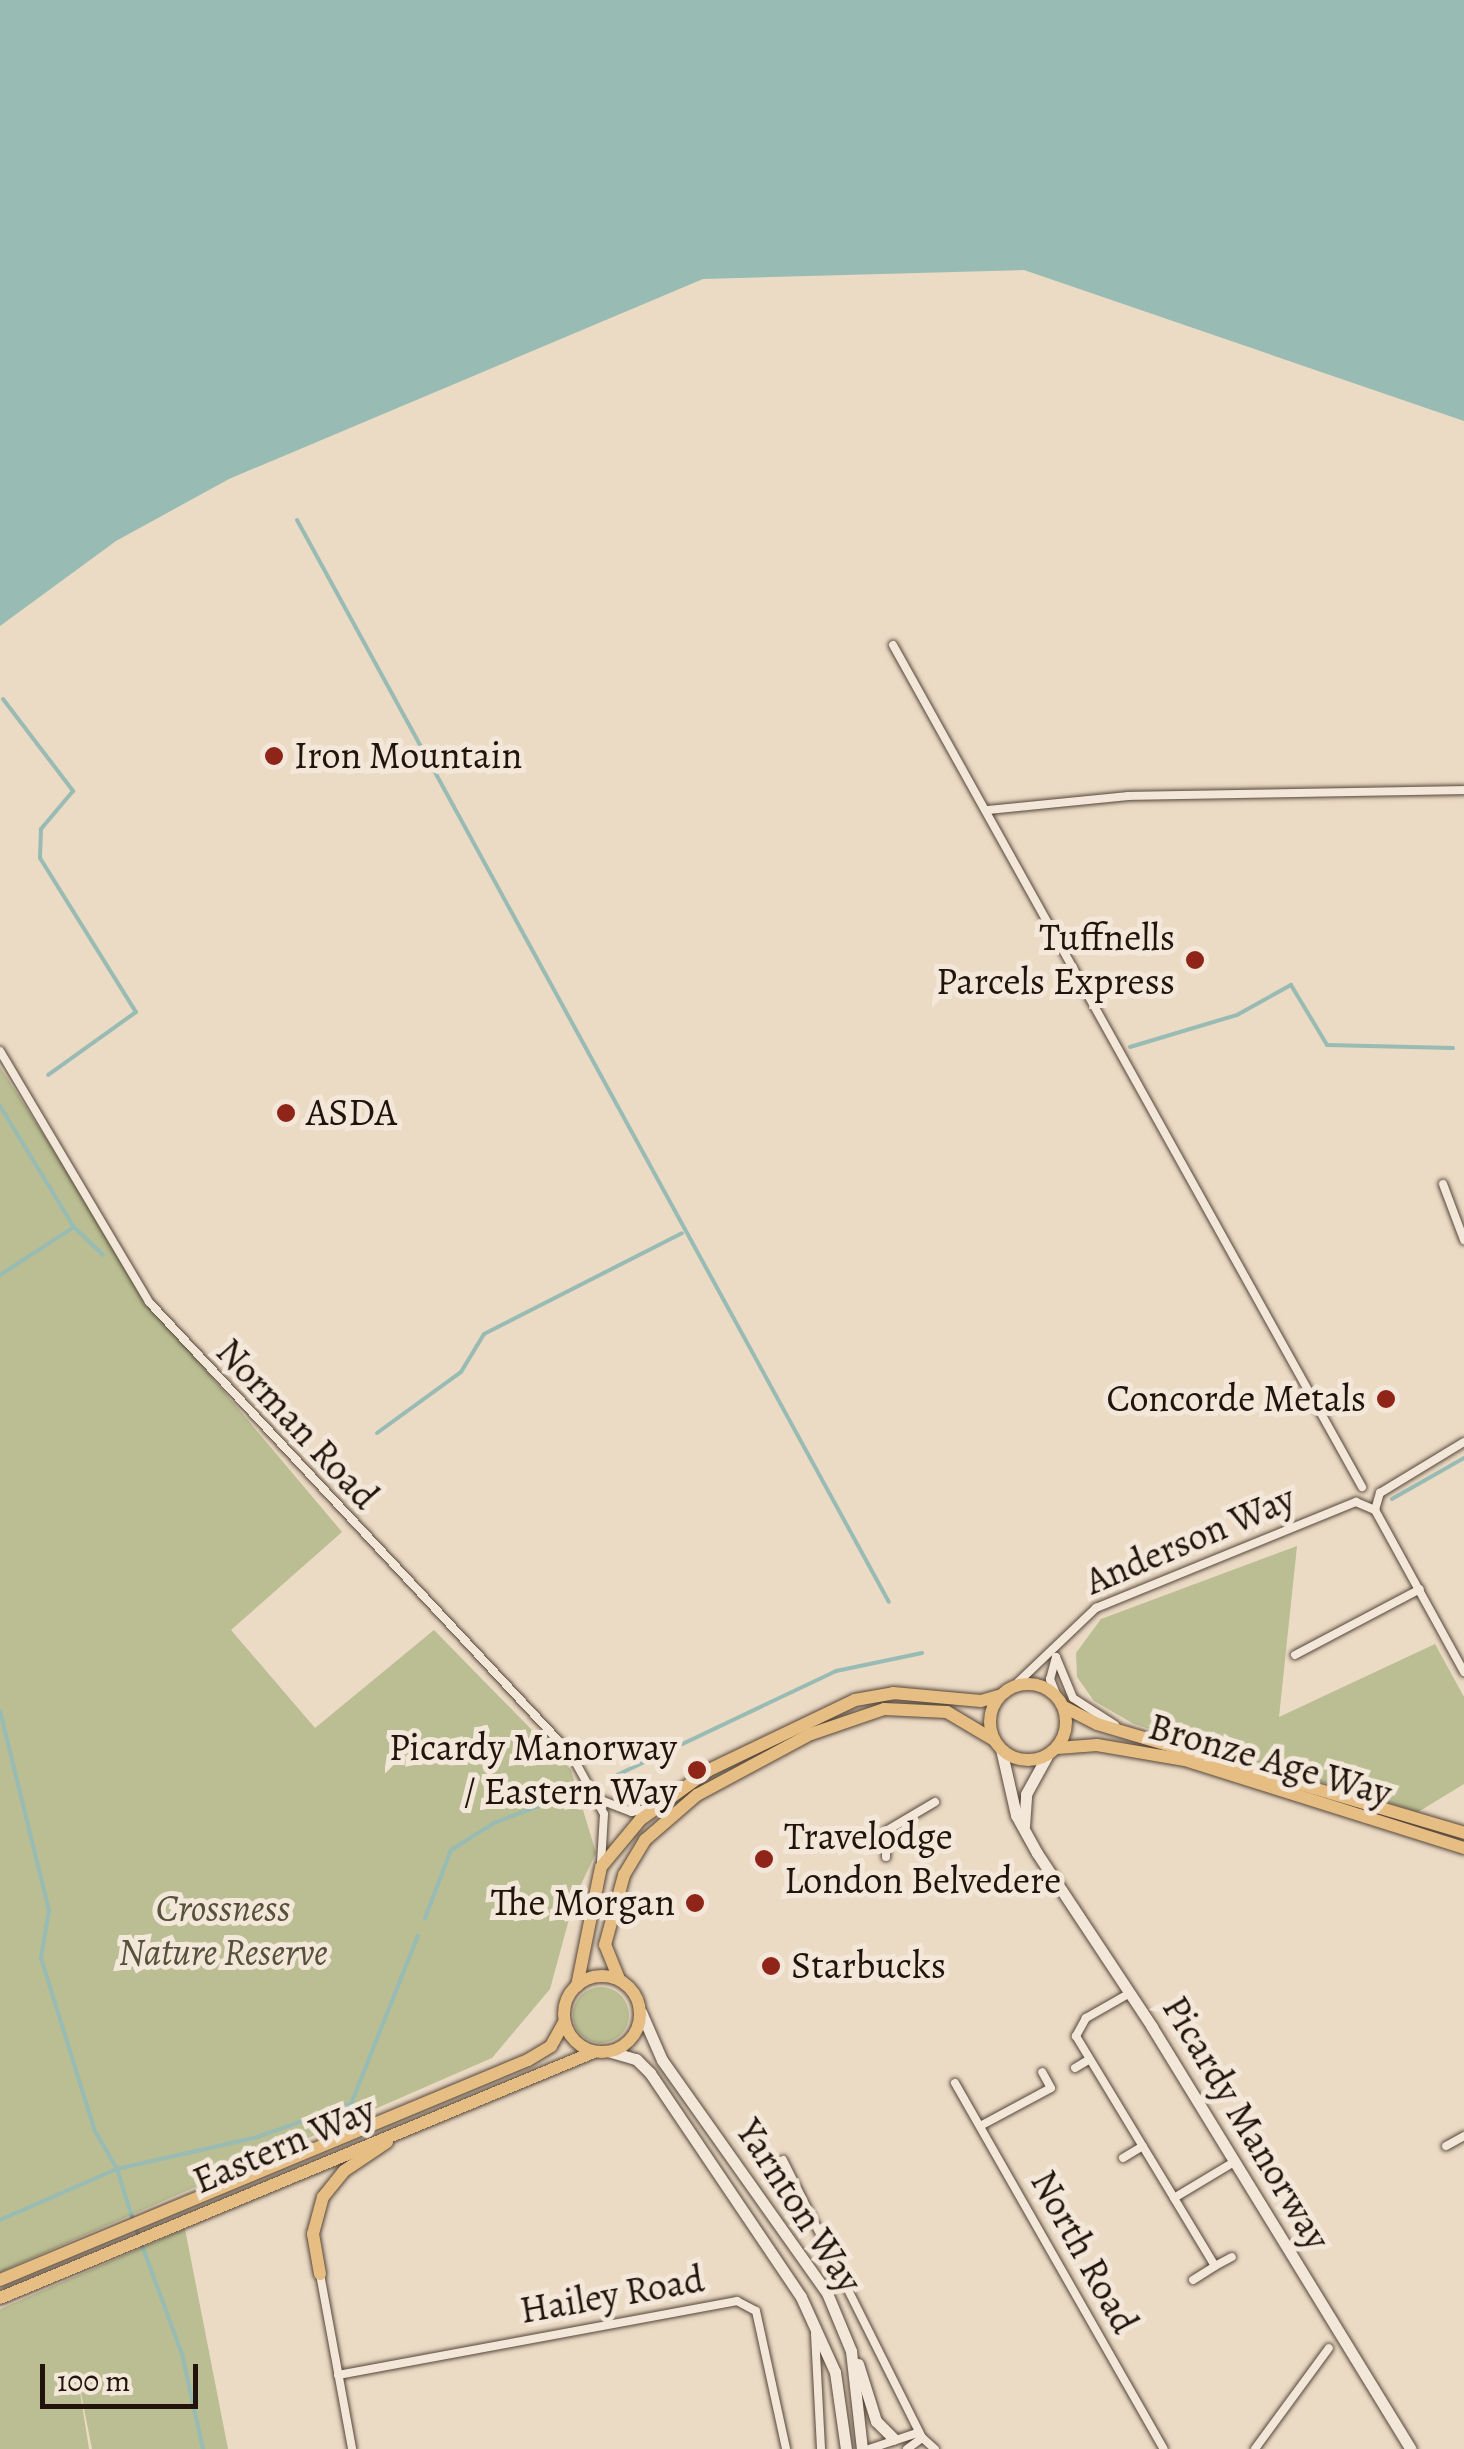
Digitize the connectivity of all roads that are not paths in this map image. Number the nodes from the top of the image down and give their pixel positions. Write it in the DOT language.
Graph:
graph roads {
  1 [pos="893,645"];
  2 [pos="1464,790"];
  3 [pos="988,810"];
  4 [pos="0,1052"];
  5 [pos="1444,1184"];
  6 [pos="1464,1240"];
  7 [pos="1464,1442"];
  8 [pos="1362,1488"];
  9 [pos="1380,1493"];
  10 [pos="1356,1502"];
  11 [pos="1375,1510"];
  12 [pos="1420,1589"];
  13 [pos="1059,1643"];
  14 [pos="1295,1654"];
  15 [pos="1056,1657"];
  16 [pos="1464,1672"];
  17 [pos="1013,1687"];
  18 [pos="999,1696"];
  19 [pos="1060,1701"];
  20 [pos="1126,1730"];
  21 [pos="998,1745"];
  22 [pos="1052,1752"];
  23 [pos="594,1792"];
  24 [pos="935,1802"];
  25 [pos="657,1806"];
  26 [pos="1024,1832"];
  27 [pos="1464,1833"];
  28 [pos="1464,1848"];
  29 [pos="886,1857"];
  30 [pos="601,1867"];
  31 [pos="619,1979"];
  32 [pos="577,1986"];
  33 [pos="1131,1992"];
  34 [pos="641,2012"];
  35 [pos="564,2022"];
  36 [pos="594,2052"];
  37 [pos="611,2052"];
  38 [pos="1090,2058"];
  39 [pos="1075,2068"];
  40 [pos="1042,2072"];
  41 [pos="955,2083"];
  42 [pos="474,2097"];
  43 [pos="982,2125"];
  44 [pos="1464,2136"];
  45 [pos="1143,2146"];
  46 [pos="1446,2146"];
  47 [pos="1123,2158"];
  48 [pos="1234,2162"];
  49 [pos="784,2163"];
  50 [pos="1174,2198"];
  51 [pos="1232,2256"];
  52 [pos="1216,2266"];
  53 [pos="320,2274"];
  54 [pos="0,2280"];
  55 [pos="1193,2280"];
  56 [pos="0,2298"];
  57 [pos="815,2334"];
  58 [pos="851,2352"];
  59 [pos="1323,2352"];
  60 [pos="338,2375"];
  61 [pos="922,2438"];
  62 [pos="894,2439"];
  63 [pos="352,2449"];
  64 [pos="786,2449"];
  65 [pos="821,2449"];
  66 [pos="846,2449"];
  67 [pos="865,2449"];
  68 [pos="907,2449"];
  69 [pos="935,2449"];
  70 [pos="1164,2449"];
  71 [pos="1255,2449"];
  72 [pos="1411,2449"];
  1 -- 3 [label="street"];
  2 -- 3 [label="street"];
  3 -- 8 [label="street"];
  4 -- 23 [label="street, Norman Road"];
  5 -- 6 [label="street"];
  7 -- 9 [label="street"];
  8 -- 9 [label="street"];
  8 -- 10 [label="street"];
  9 -- 11 [label="street"];
  10 -- 11 [label="street"];
  10 -- 13 [label="street, Anderson Way"];
  11 -- 12 [label="street"];
  12 -- 14 [label="street"];
  12 -- 16 [label="street"];
  13 -- 15 [label="street"];
  13 -- 17 [label="street, Anderson Way"];
  15 -- 19 [label="street"];
  15 -- 20 [label="street"];
  17 -- 18 [label="main road"];
  17 -- 19 [label="main road"];
  18 -- 21 [label="main road"];
  18 -- 25 [label="main road"];
  19 -- 20 [label="main road, Bronze Age Way"];
  19 -- 22 [label="main road"];
  20 -- 27 [label="main road, Bronze Age Way"];
  21 -- 22 [label="main road"];
  21 -- 26 [label="street, Picardy Manorway"];
  21 -- 31 [label="main road"];
  22 -- 26 [label="street"];
  22 -- 28 [label="main road, Bronze Age Way"];
  23 -- 25 [label="street"];
  23 -- 30 [label="street, Norman Road"];
  24 -- 29 [label="street"];
  25 -- 30 [label="main road"];
  26 -- 33 [label="street, Picardy Manorway"];
  30 -- 32 [label="main road"];
  31 -- 32 [label="main road"];
  31 -- 34 [label="main road"];
  32 -- 35 [label="main road"];
  33 -- 38 [label="street"];
  33 -- 48 [label="street, Picardy Manorway"];
  34 -- 37 [label="main road"];
  34 -- 58 [label="street, Yarnton Way"];
  35 -- 36 [label="main road"];
  35 -- 54 [label="main road, Eastern Way"];
  36 -- 37 [label="main road"];
  36 -- 42 [label="main road, Eastern Way"];
  37 -- 57 [label="street, Yarnton Way"];
  38 -- 39 [label="street"];
  38 -- 45 [label="street"];
  40 -- 43 [label="street"];
  41 -- 43 [label="street, North Road"];
  42 -- 53 [label="main road"];
  42 -- 56 [label="main road, Eastern Way"];
  43 -- 70 [label="street, North Road"];
  44 -- 46 [label="street"];
  45 -- 47 [label="street"];
  45 -- 50 [label="street"];
  48 -- 50 [label="street"];
  48 -- 72 [label="street, Picardy Manorway"];
  49 -- 61 [label="street"];
  50 -- 52 [label="street"];
  51 -- 52 [label="street"];
  52 -- 55 [label="street"];
  53 -- 60 [label="street"];
  57 -- 65 [label="street"];
  57 -- 66 [label="street, Yarnton Way"];
  58 -- 62 [label="street"];
  58 -- 67 [label="street, Yarnton Way"];
  59 -- 71 [label="street"];
  60 -- 63 [label="street"];
  60 -- 64 [label="street, Hailey Road"];
  61 -- 62 [label="street"];
  61 -- 68 [label="street"];
  61 -- 69 [label="street"];
  62 -- 67 [label="street"];
}
